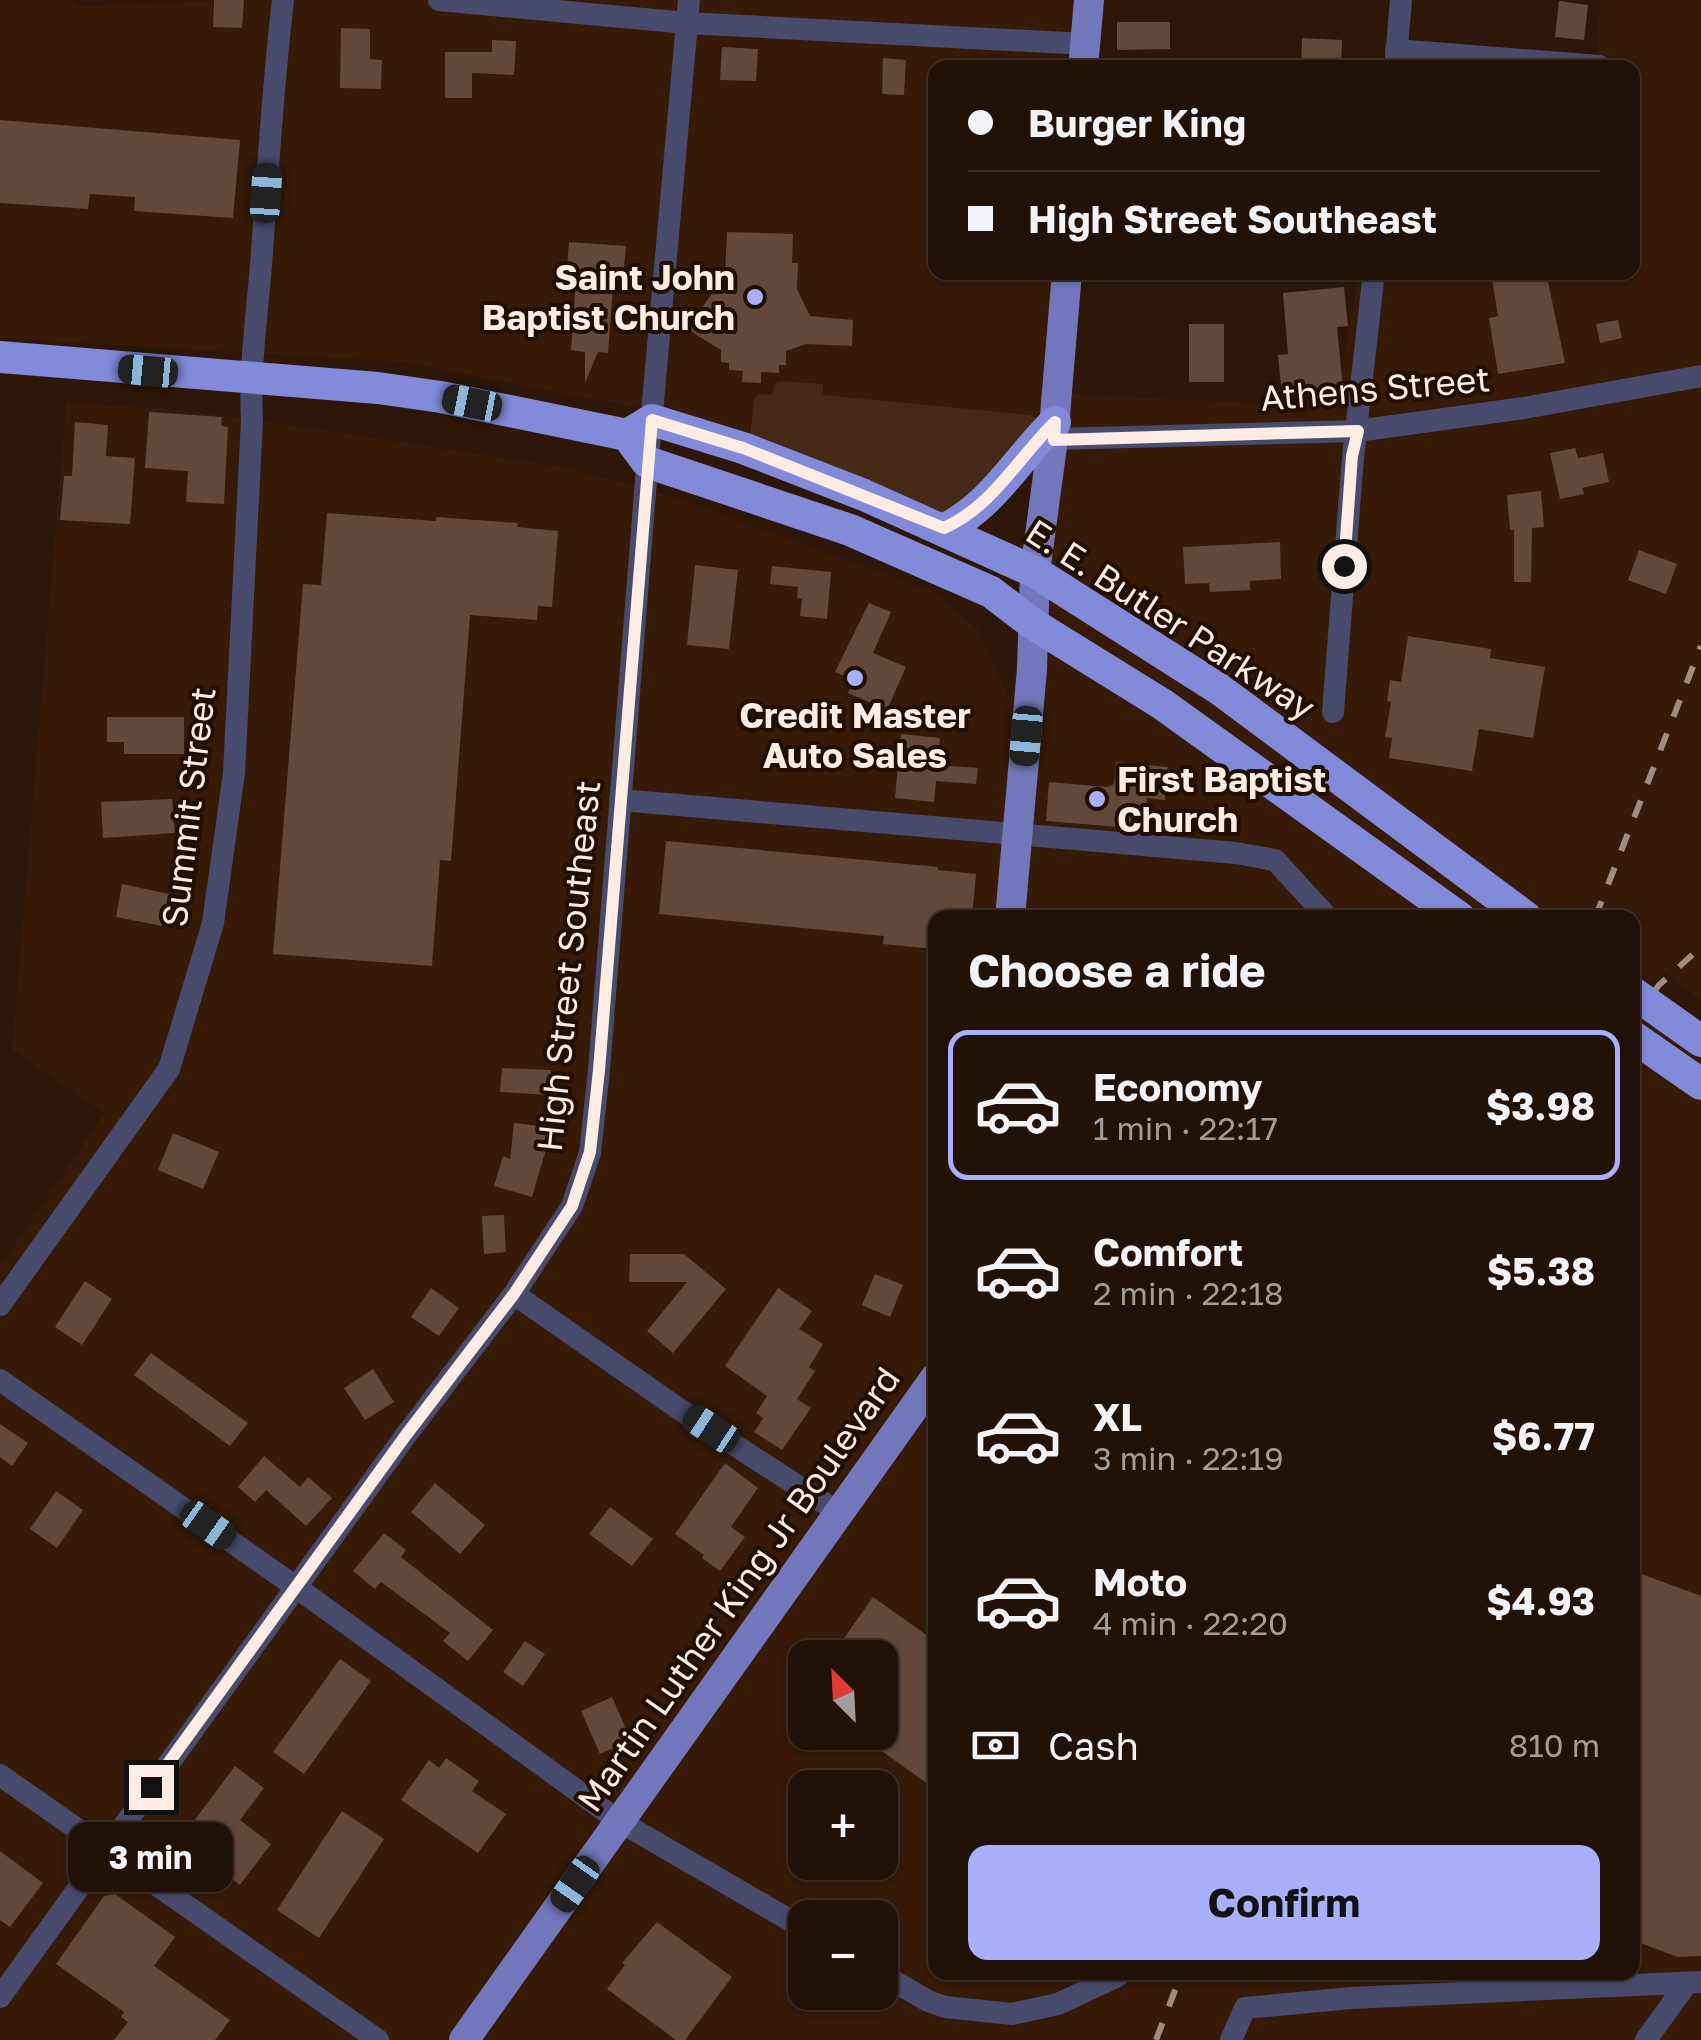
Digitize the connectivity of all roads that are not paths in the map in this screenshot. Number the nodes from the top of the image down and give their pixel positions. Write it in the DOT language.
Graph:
graph roads {
  1 [pos="283,0"];
  2 [pos="439,0"];
  3 [pos="1089,0"];
  4 [pos="1401,0"];
  5 [pos="688,12"];
  6 [pos="1084,56"];
  7 [pos="1396,59"];
  8 [pos="1425,60"];
  9 [pos="1066,280"];
  10 [pos="1373,280"];
  11 [pos="0,357"];
  12 [pos="1701,376"];
  13 [pos="250,379"];
  14 [pos="639,428"];
  15 [pos="1054,431"];
  16 [pos="1358,431"];
  17 [pos="647,462"];
  18 [pos="944,528"];
  19 [pos="1035,572"];
  20 [pos="1033,624"];
  21 [pos="1333,712"];
  22 [pos="620,800"];
  23 [pos="1017,835"];
  24 [pos="1011,910"];
  25 [pos="1321,910"];
  26 [pos="1449,910"];
  27 [pos="1516,910"];
  28 [pos="1640,998"];
  29 [pos="1701,1041"];
  30 [pos="1640,1042"];
  31 [pos="1698,1082"];
  32 [pos="514,1294"];
  33 [pos="0,1306"];
  34 [pos="0,1380"];
  35 [pos="928,1388"];
  36 [pos="838,1512"];
  37 [pos="296,1587"];
  38 [pos="0,1775"];
  39 [pos="619,1821"];
  40 [pos="107,1848"];
  41 [pos="788,1920"];
  42 [pos="1109,1980"];
  43 [pos="1694,1982"];
  44 [pos="898,1984"];
  45 [pos="0,1997"];
  46 [pos="378,2040"];
  47 [pos="464,2040"];
  48 [pos="1230,2040"];
  49 [pos="1646,2040"];
  1 -- 13 [label="street, Summit Street"];
  2 -- 5 [label="street"];
  3 -- 6 [label="main road"];
  4 -- 7 [label="street"];
  5 -- 6 [label="street"];
  5 -- 14 [label="street"];
  7 -- 8 [label="street"];
  9 -- 15 [label="main road"];
  10 -- 16 [label="street"];
  11 -- 13 [label="highway, E. E. Butler Parkway"];
  12 -- 16 [label="street, Athens Street"];
  13 -- 14 [label="highway, E. E. Butler Parkway"];
  13 -- 33 [label="street, Summit Street"];
  14 -- 17 [label="highway"];
  14 -- 18 [label="highway, E. E. Butler Parkway"];
  15 -- 16 [label="street, Athens Street"];
  15 -- 18 [label="highway"];
  15 -- 19 [label="main road"];
  16 -- 21 [label="street"];
  17 -- 20 [label="highway"];
  17 -- 22 [label="street, High Street Southeast"];
  18 -- 19 [label="highway, E. E. Butler Parkway"];
  19 -- 20 [label="main road"];
  19 -- 27 [label="highway, E. E. Butler Parkway"];
  20 -- 23 [label="main road"];
  20 -- 26 [label="highway"];
  22 -- 23 [label="street"];
  22 -- 32 [label="street, High Street Southeast"];
  23 -- 24 [label="main road"];
  23 -- 25 [label="street"];
  28 -- 29 [label="highway, bridge"];
  30 -- 31 [label="highway"];
  32 -- 36 [label="street"];
  32 -- 37 [label="street, High Street Southeast"];
  34 -- 37 [label="street"];
  35 -- 36 [label="main road, Martin Luther King Jr Boulevard"];
  36 -- 39 [label="main road, Martin Luther King Jr Boulevard"];
  37 -- 39 [label="street"];
  37 -- 40 [label="street, High Street Southeast"];
  38 -- 40 [label="street"];
  39 -- 41 [label="street"];
  39 -- 47 [label="main road, Martin Luther King Jr Boulevard"];
  40 -- 45 [label="street, High Street Southeast"];
  40 -- 46 [label="street"];
  42 -- 44 [label="street"];
  43 -- 48 [label="street"];
  43 -- 49 [label="street"];
}
